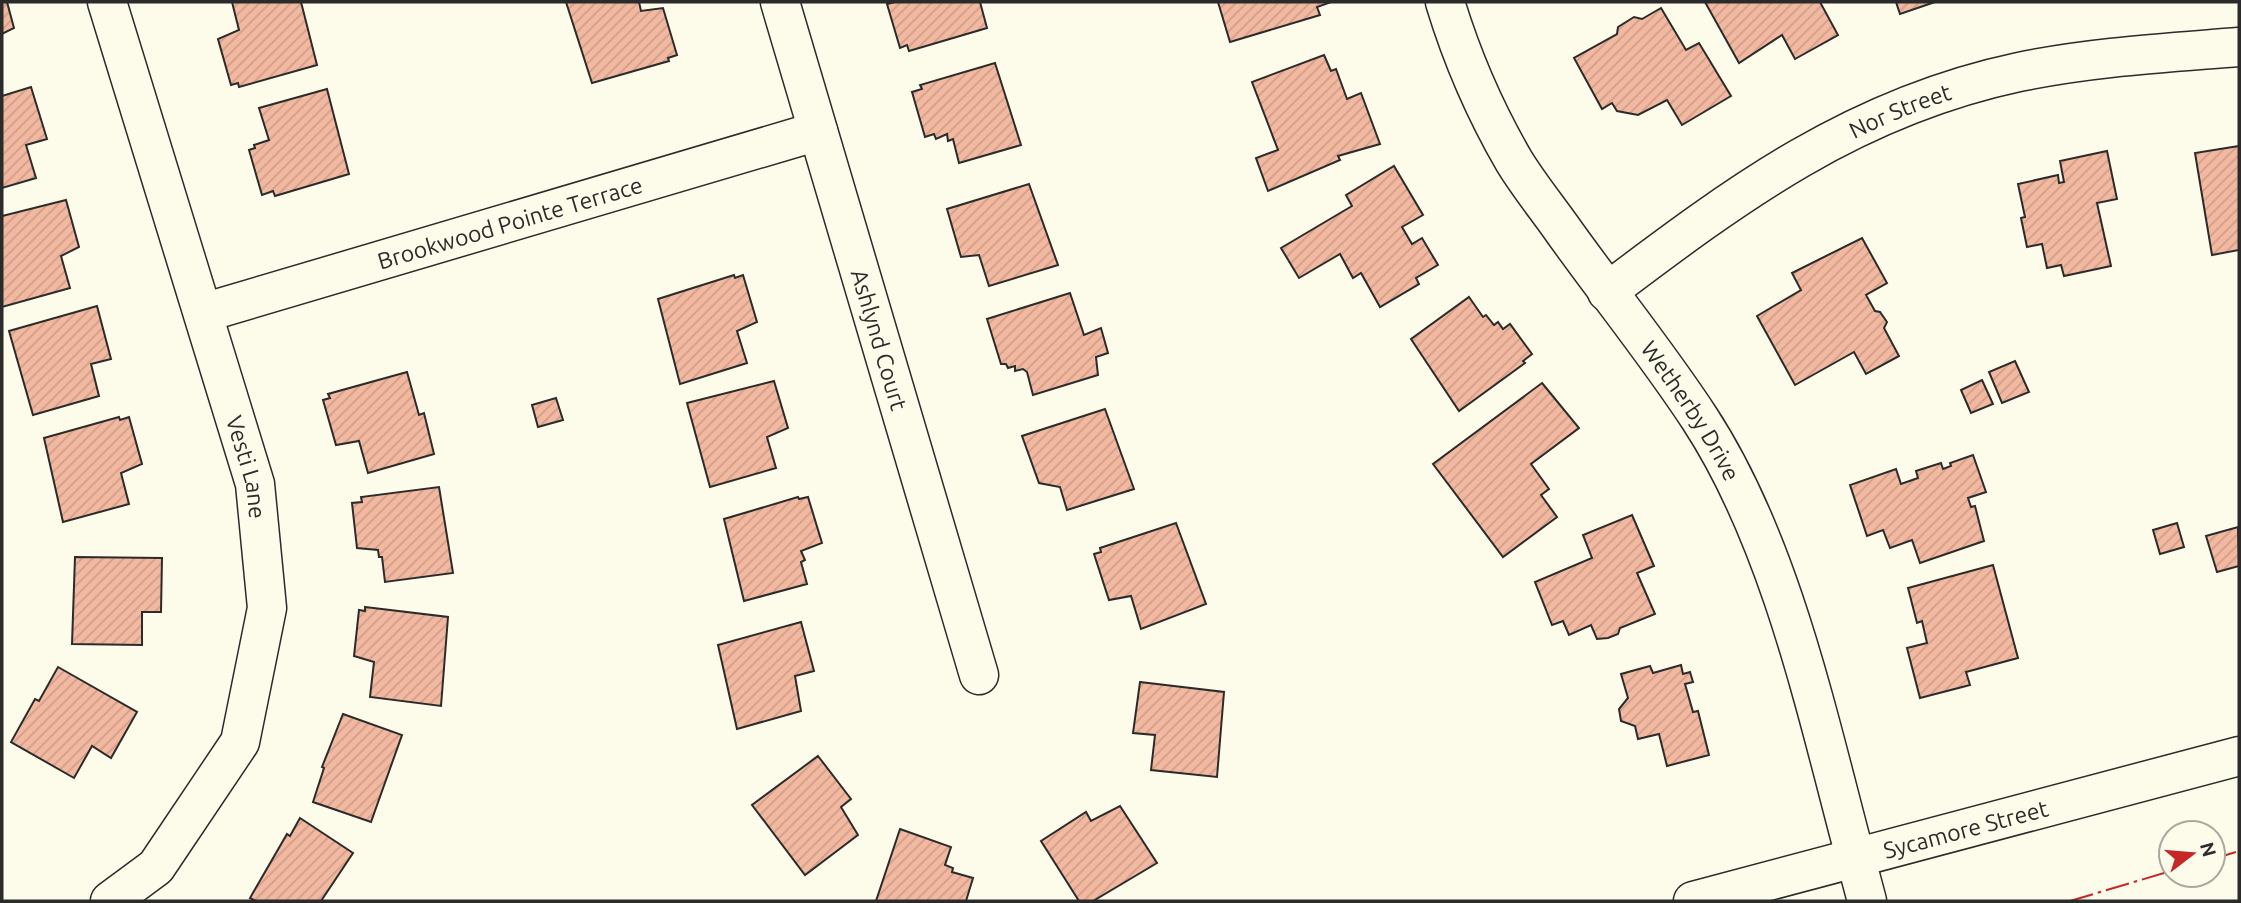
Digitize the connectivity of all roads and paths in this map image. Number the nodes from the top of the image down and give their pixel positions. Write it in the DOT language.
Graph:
graph roads {
  1 [pos="107,2"];
  2 [pos="780,2"];
  3 [pos="1445,2"];
  4 [pos="2239,47"];
  5 [pos="818,131"];
  6 [pos="1607,292"];
  7 [pos="203,313"];
  8 [pos="979,676"];
  9 [pos="2239,755"];
  10 [pos="1855,856"];
  11 [pos="110,901"];
  12 [pos="1693,901"];
  13 [pos="1867,901"];
  1 -- 7 [label="street, Vesti Lane"];
  2 -- 5 [label="street, Ashlynd Court"];
  3 -- 6 [label="street, Wetherby Drive"];
  4 -- 6 [label="street, Nor Street"];
  5 -- 7 [label="street, Brookwood Pointe Terrace"];
  5 -- 8 [label="street, Ashlynd Court"];
  6 -- 10 [label="street, Wetherby Drive"];
  7 -- 11 [label="street, Vesti Lane"];
  9 -- 10 [label="street, Sycamore Street"];
  10 -- 12 [label="street, Sycamore Street"];
  10 -- 13 [label="street, Wetherby Drive"];
}
